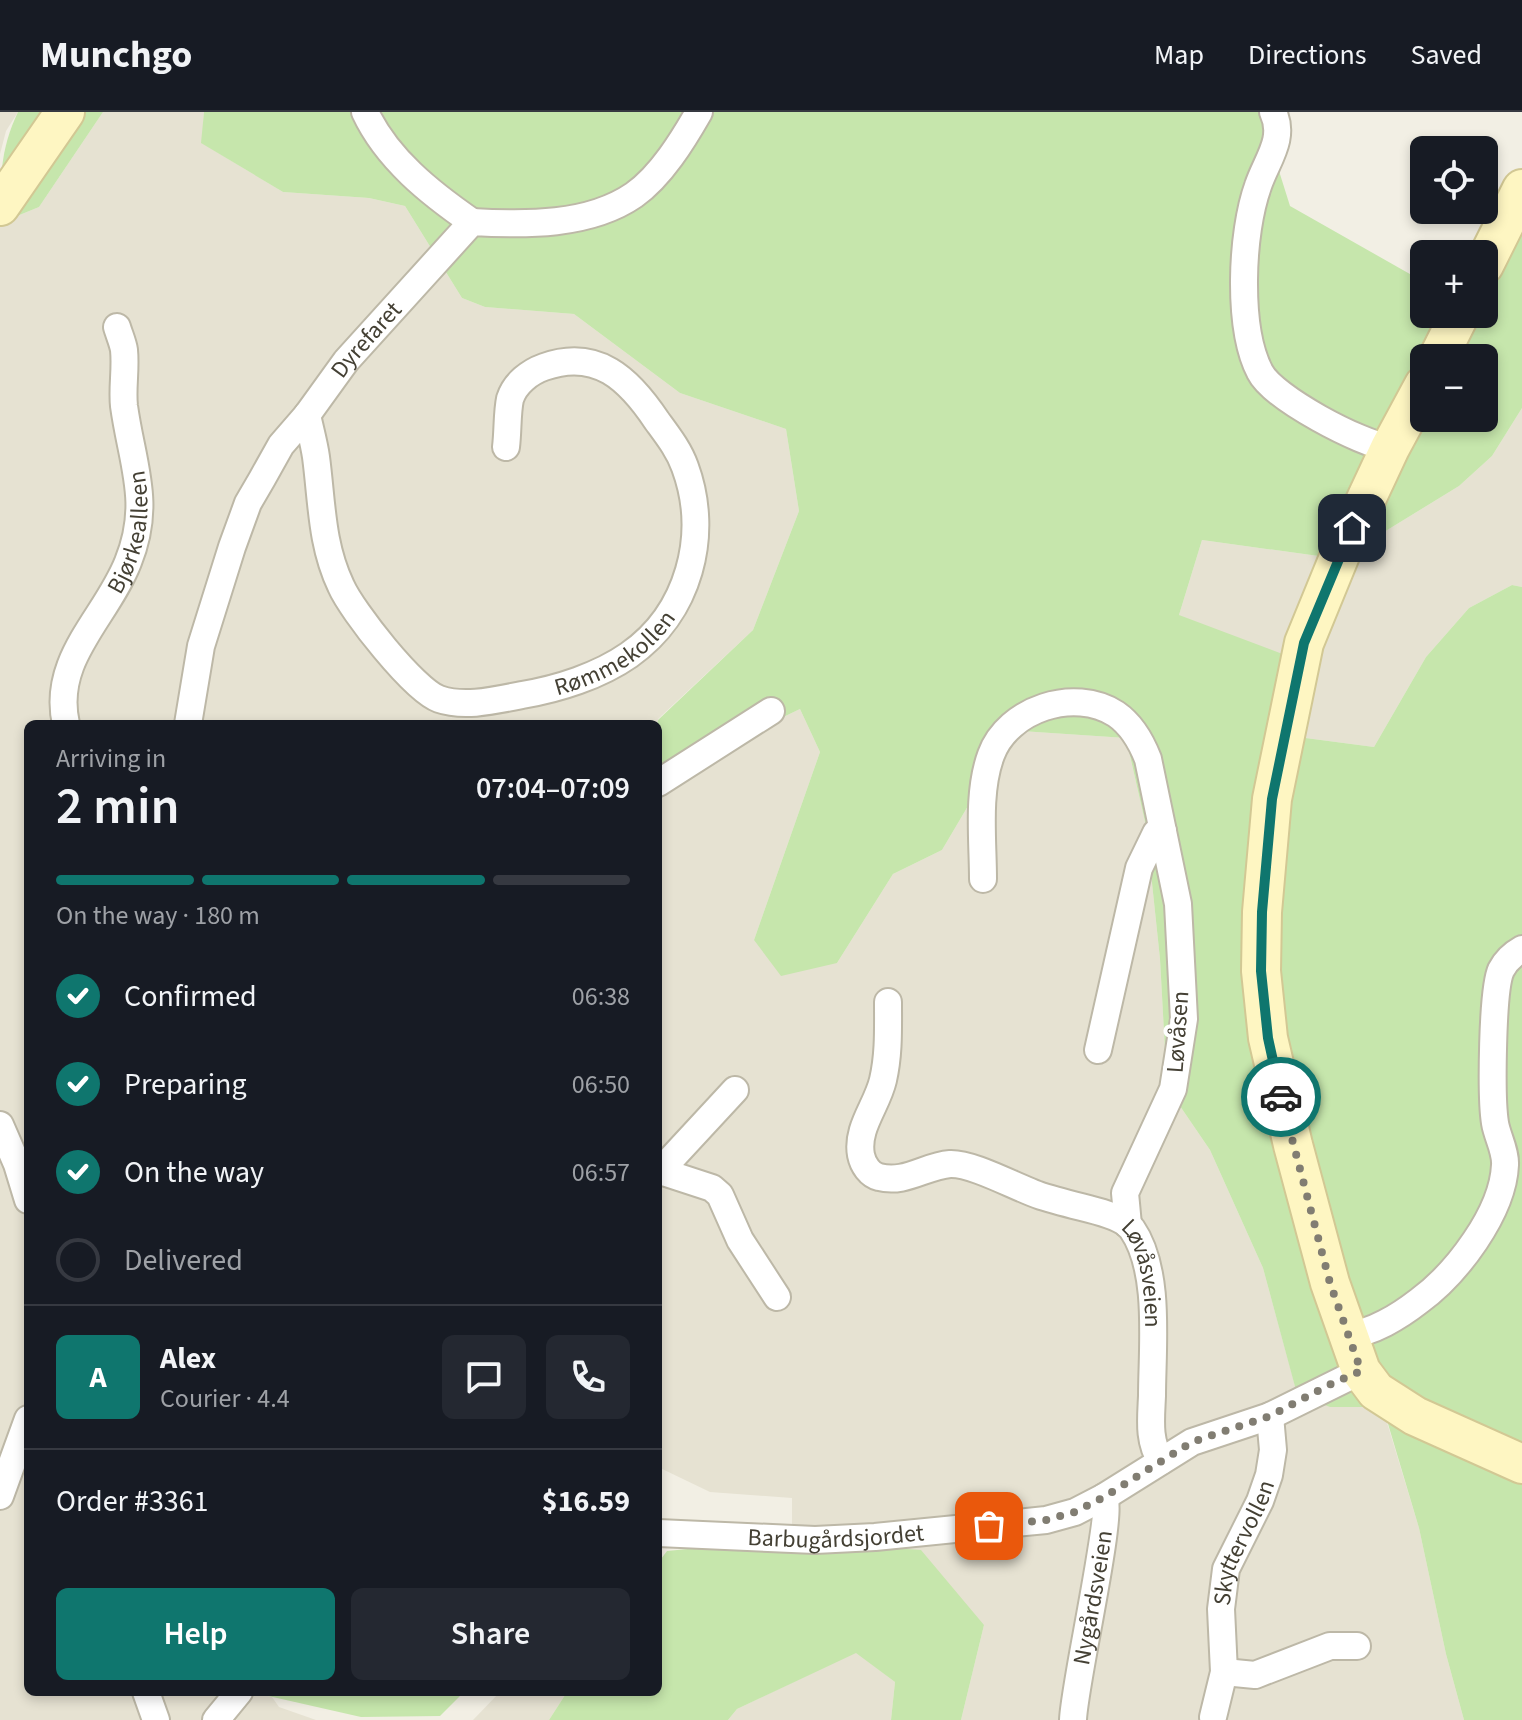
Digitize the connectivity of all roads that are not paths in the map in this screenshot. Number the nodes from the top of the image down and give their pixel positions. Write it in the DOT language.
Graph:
graph roads {
  1 [pos="44,112"];
  2 [pos="65,112"];
  3 [pos="365,112"];
  4 [pos="699,112"];
  5 [pos="1273,112"];
  6 [pos="1521,192"];
  7 [pos="0,200"];
  8 [pos="0,206"];
  9 [pos="472,222"];
  10 [pos="1497,240"];
  11 [pos="117,327"];
  12 [pos="1410,411"];
  13 [pos="307,415"];
  14 [pos="506,447"];
  15 [pos="1390,448"];
  16 [pos="771,711"];
  17 [pos="65,720"];
  18 [pos="189,720"];
  19 [pos="662,780"];
  20 [pos="1163,831"];
  21 [pos="983,879"];
  22 [pos="1522,949"];
  23 [pos="888,1002"];
  24 [pos="1098,1050"];
  25 [pos="735,1090"];
  26 [pos="0,1125"];
  27 [pos="662,1169"];
  28 [pos="662,1173"];
  29 [pos="24,1187"];
  30 [pos="1128,1225"];
  31 [pos="777,1297"];
  32 [pos="1348,1334"];
  33 [pos="1361,1371"];
  34 [pos="1270,1416"];
  35 [pos="24,1430"];
  36 [pos="1161,1461"];
  37 [pos="1522,1464"];
  38 [pos="0,1496"];
  39 [pos="1104,1497"];
  40 [pos="662,1533"];
  41 [pos="1357,1646"];
  42 [pos="1224,1672"];
  43 [pos="147,1696"];
  44 [pos="236,1696"];
  45 [pos="1213,1717"];
  46 [pos="156,1720"];
  47 [pos="216,1720"];
  48 [pos="1073,1720"];
  1 -- 7 [label="street"];
  2 -- 8 [label="main road"];
  3 -- 9 [label="street"];
  4 -- 9 [label="street"];
  5 -- 15 [label="street"];
  6 -- 10 [label="main road"];
  9 -- 13 [label="street, Dyrefaret"];
  11 -- 17 [label="street, Bjørkealleen"];
  12 -- 15 [label="main road"];
  13 -- 14 [label="street, Rømmekollen"];
  13 -- 18 [label="street, Dyrefaret"];
  15 -- 32 [label="main road"];
  16 -- 19 [label="street"];
  20 -- 21 [label="street, Løvåsen"];
  20 -- 24 [label="street"];
  20 -- 30 [label="street, Løvåsen"];
  22 -- 32 [label="street"];
  23 -- 30 [label="street, Løvåsveien"];
  25 -- 27 [label="street"];
  26 -- 29 [label="street"];
  28 -- 31 [label="street"];
  30 -- 36 [label="street, Løvåsveien"];
  32 -- 33 [label="main road"];
  33 -- 34 [label="street, Nygårdsveien"];
  33 -- 37 [label="main road"];
  34 -- 36 [label="street, Nygårdsveien"];
  34 -- 42 [label="street, Skyttervollen"];
  35 -- 38 [label="street"];
  36 -- 39 [label="street, Nygårdsveien"];
  39 -- 40 [label="street, Barbugårdsjordet"];
  39 -- 48 [label="street, Nygårdsveien"];
  41 -- 42 [label="street"];
  42 -- 45 [label="street, Skyttervollen"];
  43 -- 46 [label="street"];
  44 -- 47 [label="street"];
}
